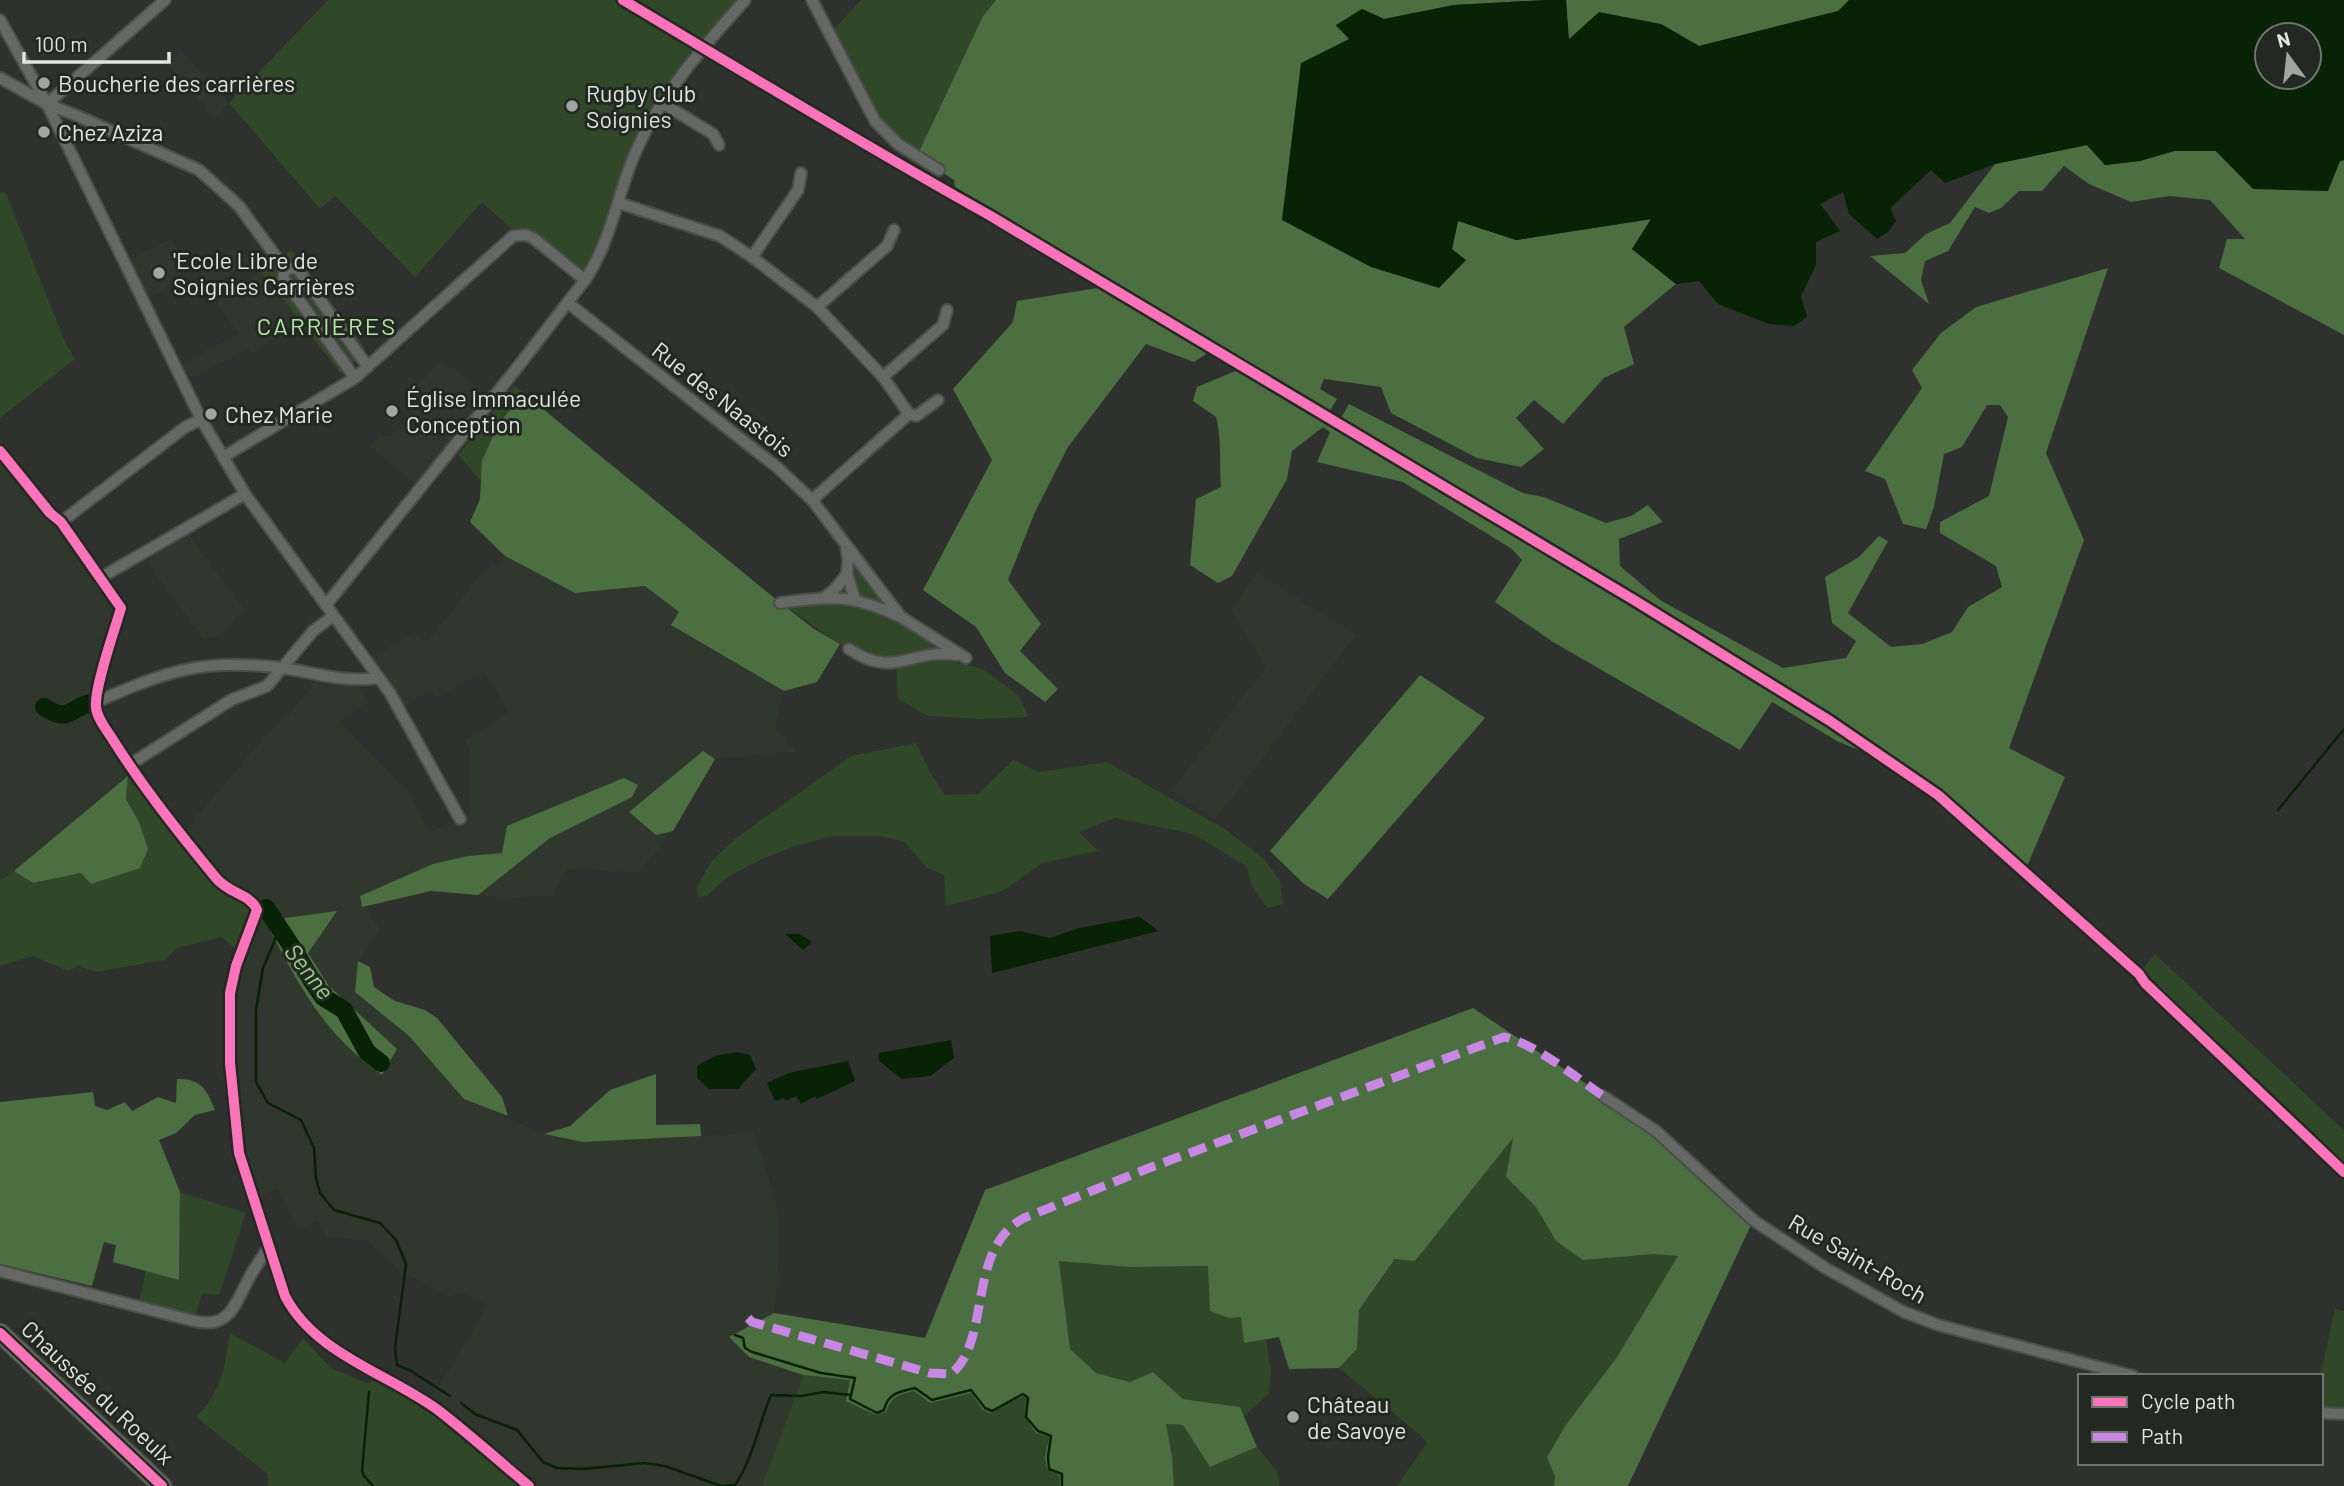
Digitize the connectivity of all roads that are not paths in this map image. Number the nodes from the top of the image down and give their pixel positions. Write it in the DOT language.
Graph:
graph roads {
  1 [pos="165,0"];
  2 [pos="745,0"];
  3 [pos="812,0"];
  4 [pos="0,20"];
  5 [pos="0,79"];
  6 [pos="662,103"];
  7 [pos="47,104"];
  8 [pos="719,145"];
  9 [pos="939,170"];
  10 [pos="801,173"];
  11 [pos="619,203"];
  12 [pos="894,230"];
  13 [pos="752,257"];
  14 [pos="285,269"];
  15 [pos="585,280"];
  16 [pos="568,303"];
  17 [pos="817,307"];
  18 [pos="947,310"];
  19 [pos="369,367"];
  20 [pos="883,377"];
  21 [pos="355,378"];
  22 [pos="938,400"];
  23 [pos="909,414"];
  24 [pos="201,419"];
  25 [pos="0,451"];
  26 [pos="223,457"];
  27 [pos="245,494"];
  28 [pos="812,500"];
  29 [pos="61,522"];
  30 [pos="842,538"];
  31 [pos="847,573"];
  32 [pos="100,578"];
  33 [pos="825,597"];
  34 [pos="856,599"];
  35 [pos="780,603"];
  36 [pos="326,605"];
  37 [pos="333,616"];
  38 [pos="901,617"];
  39 [pos="936,639"];
  40 [pos="849,649"];
  41 [pos="930,656"];
  42 [pos="282,668"];
  43 [pos="378,678"];
  44 [pos="96,702"];
  45 [pos="129,765"];
  46 [pos="460,819"];
  47 [pos="1603,1096"];
  48 [pos="268,1248"];
  49 [pos="0,1271"];
  50 [pos="0,1333"];
  51 [pos="2125,1374"];
  52 [pos="2323,1413"];
  53 [pos="2344,1415"];
  54 [pos="162,1486"];
  55 [pos="529,1486"];
  1 -- 7 [label="street"];
  2 -- 6 [label="street"];
  3 -- 9 [label="street"];
  4 -- 7 [label="street"];
  5 -- 7 [label="street"];
  6 -- 8 [label="street"];
  6 -- 11 [label="street"];
  7 -- 14 [label="street"];
  7 -- 24 [label="street"];
  10 -- 13 [label="street"];
  11 -- 13 [label="street"];
  11 -- 15 [label="street"];
  12 -- 17 [label="street"];
  13 -- 17 [label="street"];
  14 -- 19 [label="street"];
  14 -- 21 [label="street"];
  15 -- 16 [label="street"];
  15 -- 19 [label="street"];
  16 -- 28 [label="street, Rue des Naastois"];
  16 -- 36 [label="street"];
  17 -- 20 [label="street"];
  18 -- 20 [label="street"];
  19 -- 21 [label="street"];
  20 -- 23 [label="street"];
  21 -- 26 [label="street"];
  22 -- 23 [label="street"];
  23 -- 28 [label="street"];
  24 -- 26 [label="street"];
  24 -- 29 [label="street"];
  25 -- 29 [label="street"];
  26 -- 27 [label="street"];
  27 -- 32 [label="street"];
  27 -- 36 [label="street"];
  28 -- 30 [label="street, Rue des Naastois"];
  29 -- 32 [label="street"];
  30 -- 31 [label="street, Rue des Naastois"];
  30 -- 38 [label="street, Rue des Naastois"];
  31 -- 33 [label="street"];
  31 -- 34 [label="street, Rue des Naastois"];
  32 -- 44 [label="street"];
  33 -- 34 [label="street, Rue des Naastois"];
  33 -- 35 [label="street, Rue des Naastois"];
  34 -- 38 [label="street, Rue des Naastois"];
  36 -- 37 [label="street"];
  37 -- 42 [label="street"];
  37 -- 43 [label="street"];
  38 -- 39 [label="street, Rue des Naastois"];
  39 -- 41 [label="street"];
  39 -- 41 [label="street, Rue des Naastois"];
  40 -- 41 [label="street, Rue des Naastois"];
  42 -- 43 [label="street"];
  42 -- 44 [label="street"];
  42 -- 45 [label="street"];
  43 -- 46 [label="street"];
  44 -- 45 [label="street"];
  45 -- 48 [label="street"];
  47 -- 51 [label="street, Rue Saint-Roch"];
  48 -- 49 [label="street"];
  48 -- 55 [label="street"];
  50 -- 54 [label="main road, Chaussée du Roeulx"];
  52 -- 53 [label="street"];
}
